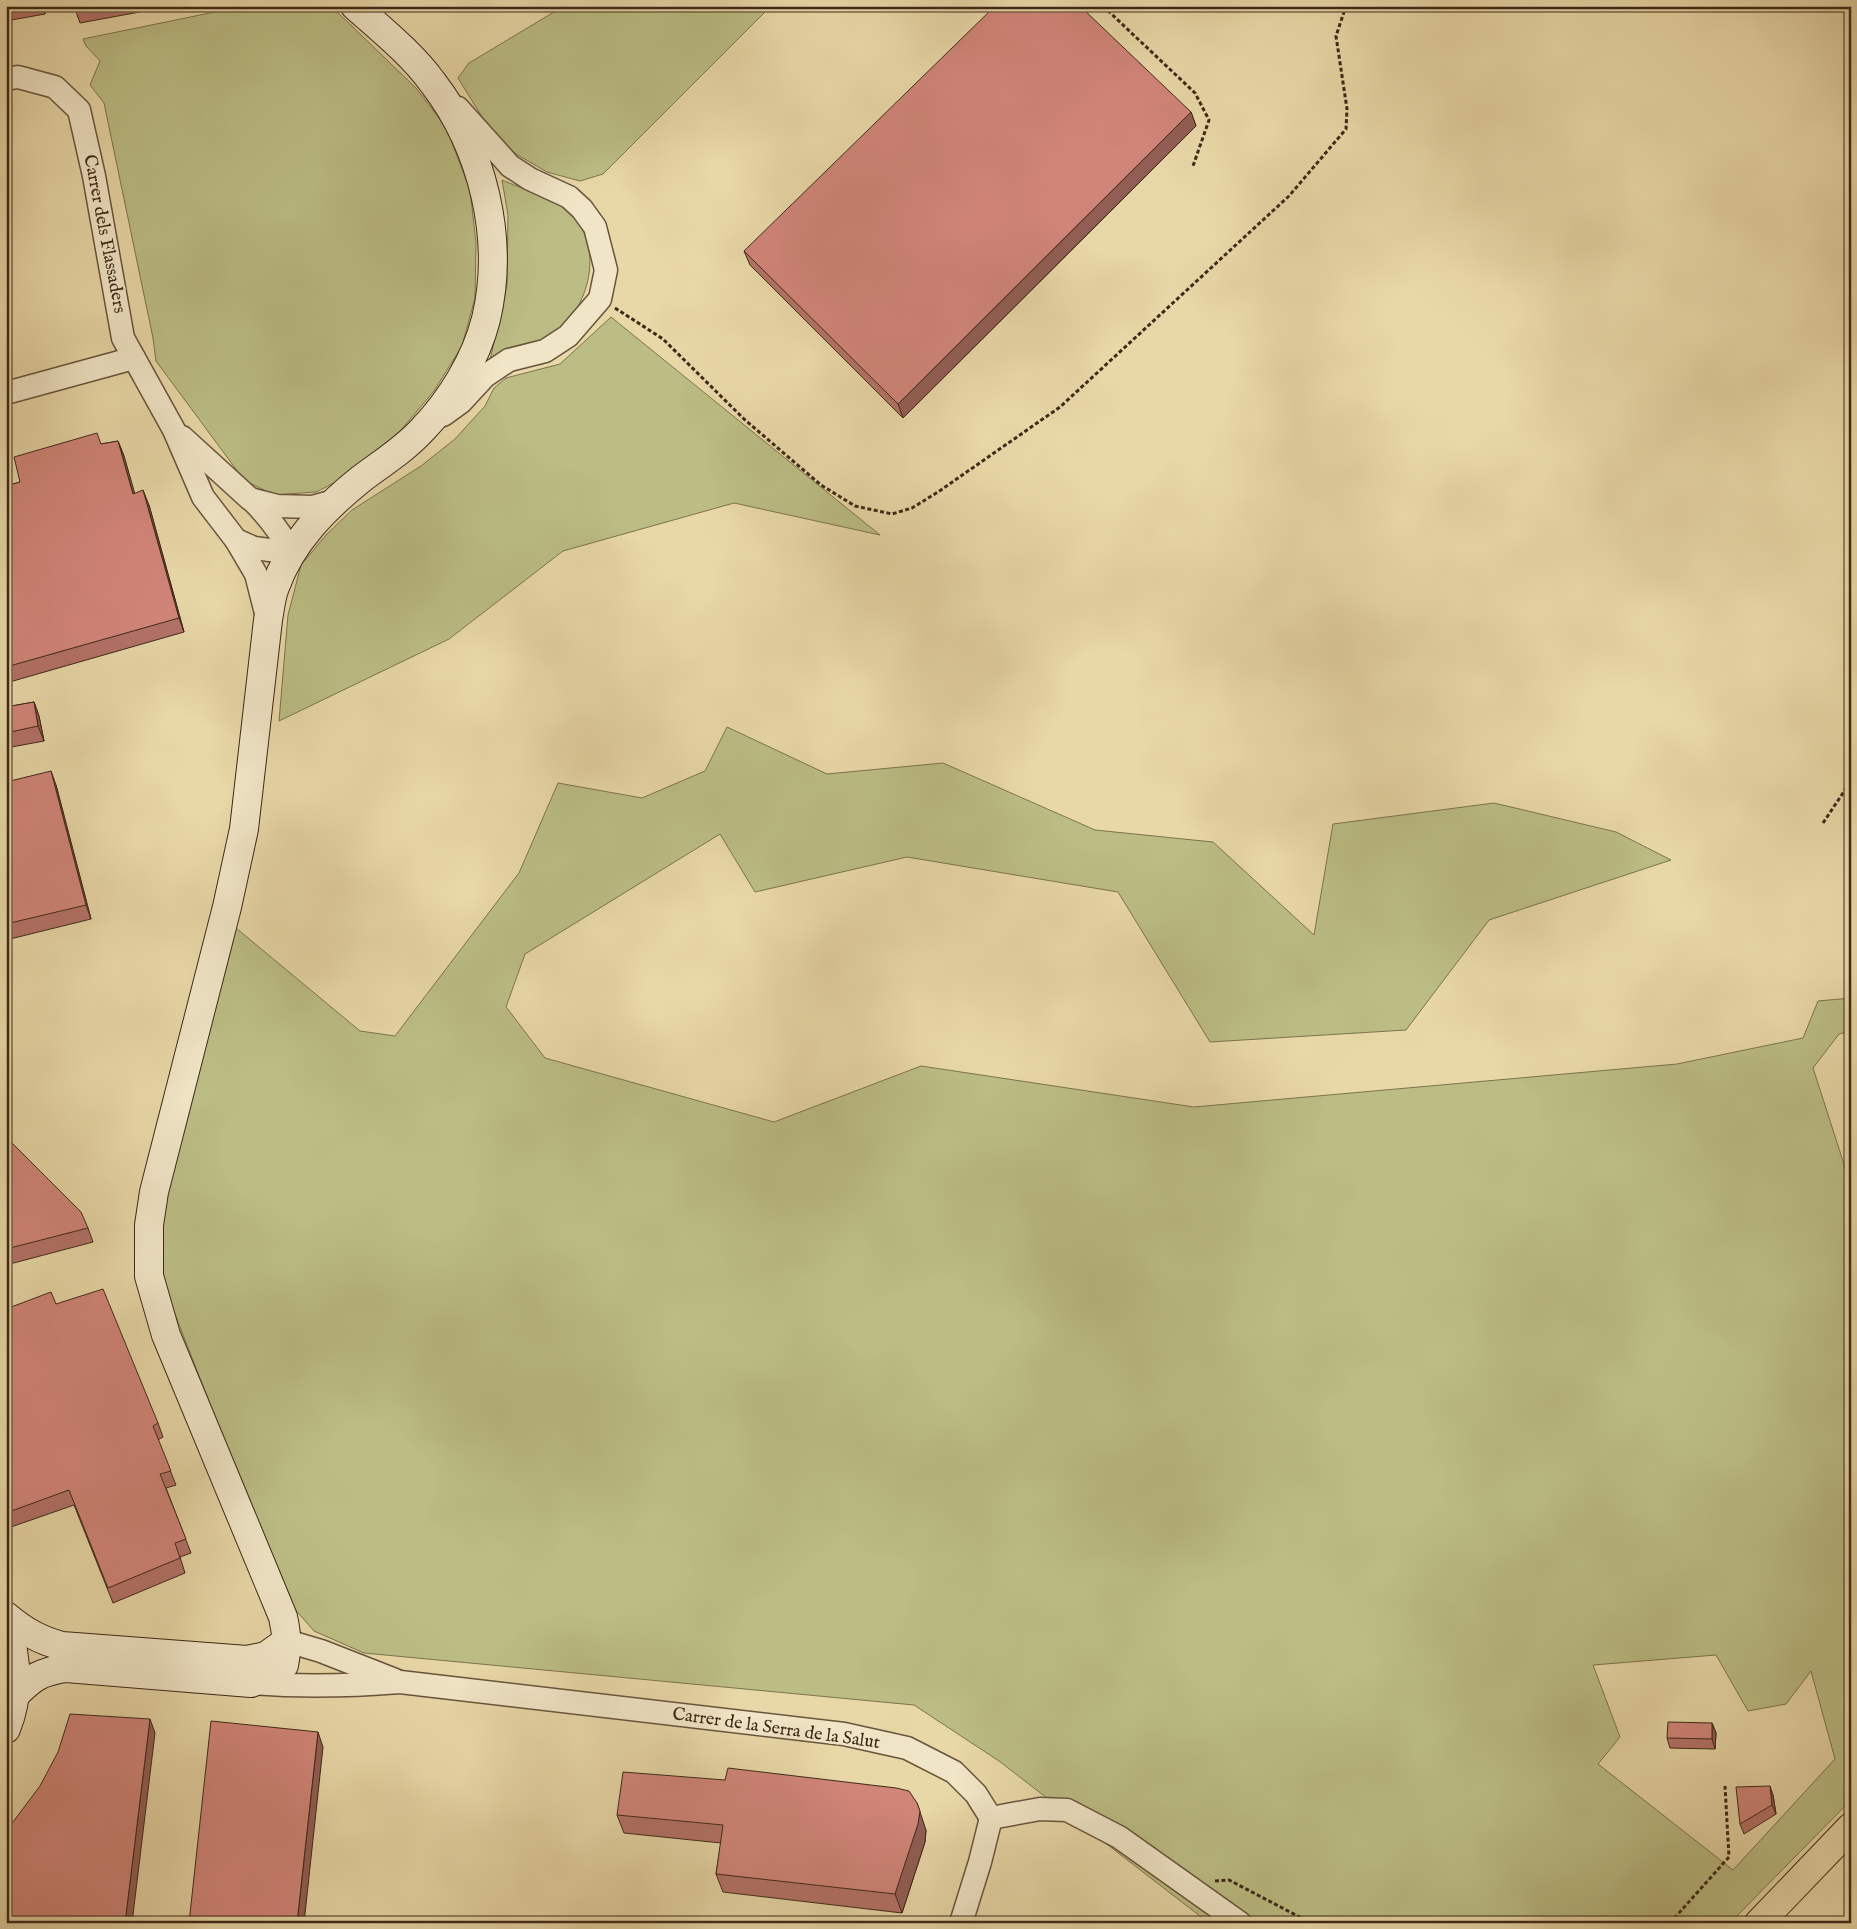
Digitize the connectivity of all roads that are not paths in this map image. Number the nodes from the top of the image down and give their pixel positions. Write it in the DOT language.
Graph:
graph roads {
  1 [pos="355,6"];
  2 [pos="6,79"];
  3 [pos="433,82"];
  4 [pos="134,358"];
  5 [pos="6,393"];
  6 [pos="174,430"];
  7 [pos="422,430"];
  8 [pos="250,498"];
  9 [pos="334,501"];
  10 [pos="236,540"];
  11 [pos="291,553"];
  12 [pos="268,620"];
  13 [pos="6,1616"];
  14 [pos="6,1623"];
  15 [pos="287,1641"];
  16 [pos="400,1682"];
  17 [pos="251,1683"];
  18 [pos="14,1695"];
  19 [pos="6,1729"];
  20 [pos="991,1818"];
  21 [pos="1851,1827"];
  22 [pos="961,1923"];
  23 [pos="1240,1923"];
  24 [pos="1759,1923"];
  1 -- 3 [label="main road"];
  2 -- 4 [label="street, Carrer dels Flassaders"];
  3 -- 7 [label="main road"];
  3 -- 7 [label="street"];
  4 -- 5 [label="street"];
  4 -- 6 [label="street, Carrer dels Flassaders"];
  6 -- 8 [label="street, Carrer dels Flassaders"];
  6 -- 10 [label="street, Carrer dels Flassaders"];
  7 -- 9 [label="main road"];
  8 -- 9 [label="street, Carrer dels Flassaders"];
  8 -- 11 [label="street, Carrer dels Flassaders"];
  9 -- 11 [label="main road"];
  10 -- 11 [label="street"];
  10 -- 12 [label="street, Carrer dels Flassaders"];
  11 -- 12 [label="main road"];
  12 -- 15 [label="main road"];
  13 -- 15 [label="main road"];
  14 -- 18 [label="main road"];
  15 -- 16 [label="street, Carrer de la Serra de la Salut"];
  15 -- 17 [label="main road"];
  16 -- 17 [label="street, Carrer de la Serra de la Salut"];
  16 -- 20 [label="street, Carrer de la Serra de la Salut"];
  17 -- 18 [label="main road, Carrer de la Serra de la Salut"];
  18 -- 19 [label="main road"];
  20 -- 22 [label="street"];
  20 -- 23 [label="street"];
  21 -- 24 [label="highway"];
}
